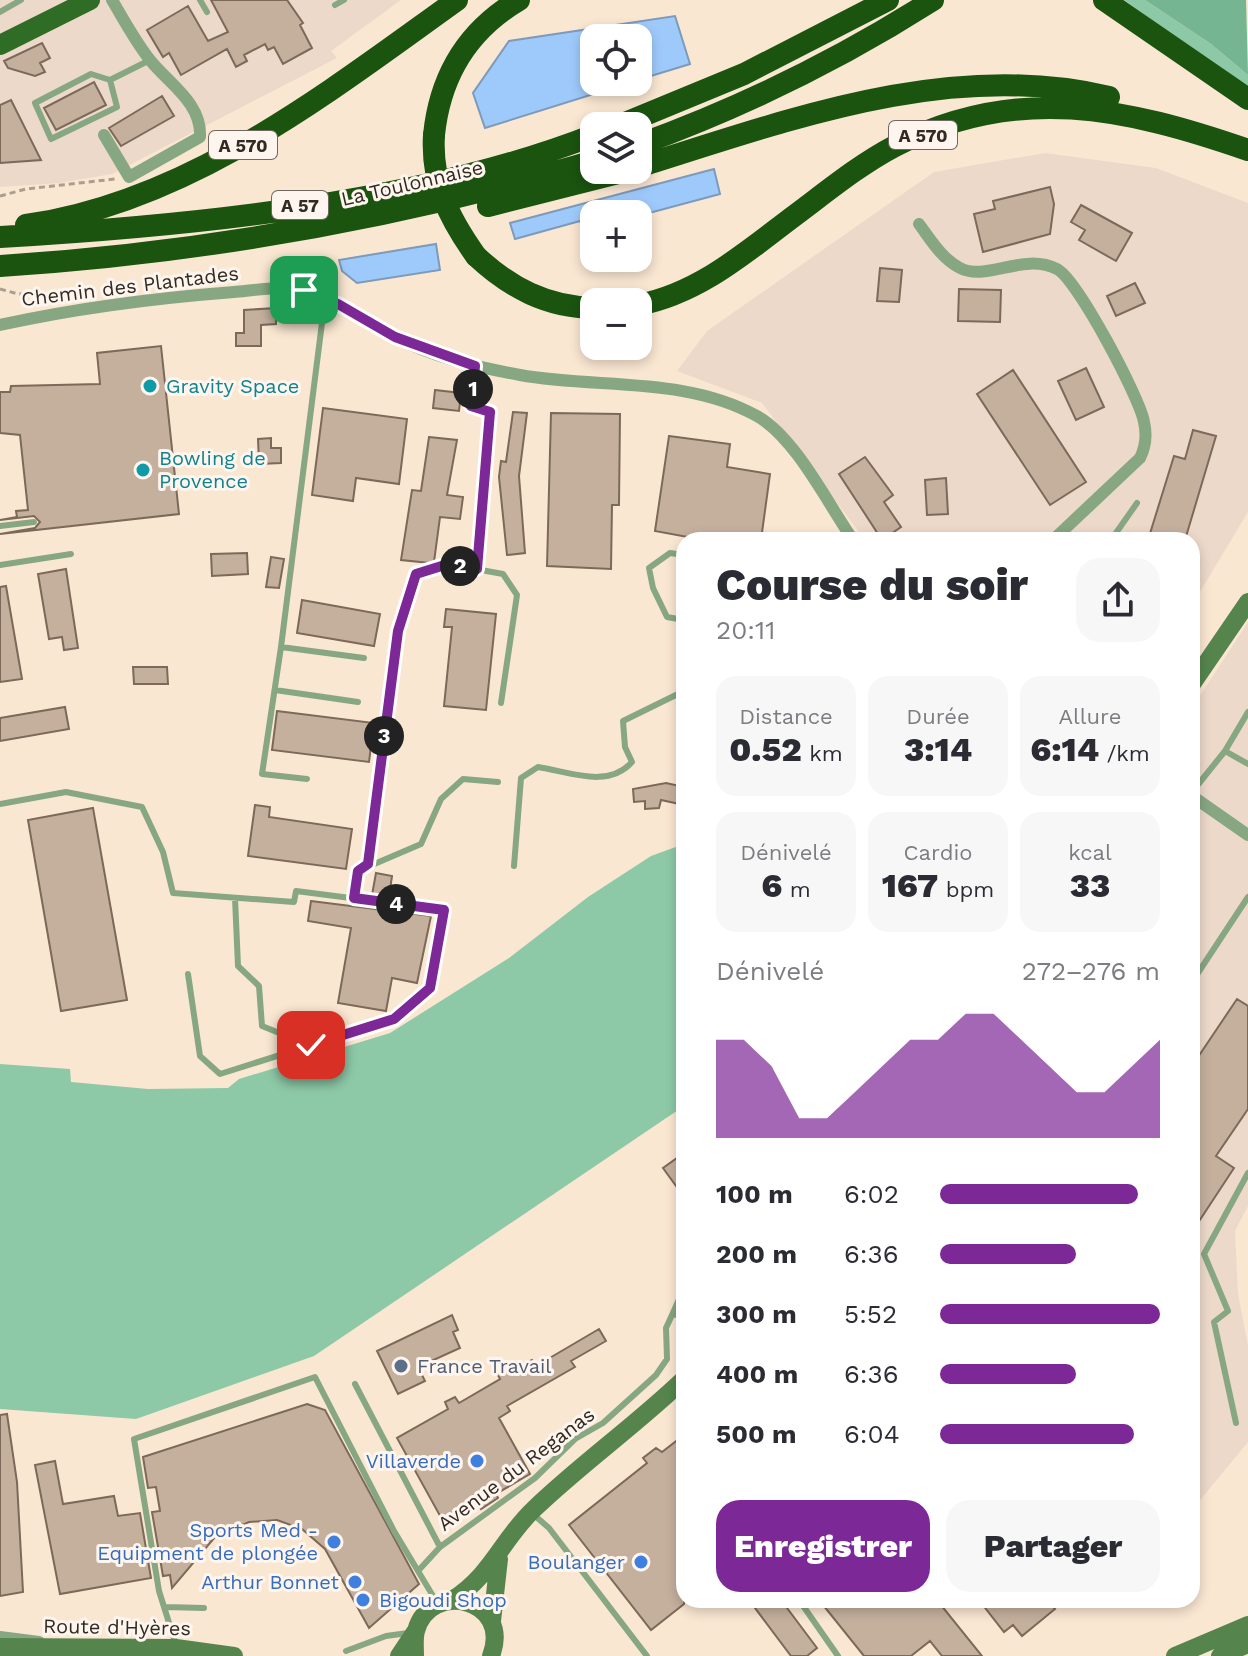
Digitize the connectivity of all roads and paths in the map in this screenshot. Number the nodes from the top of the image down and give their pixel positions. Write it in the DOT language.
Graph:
graph roads {
  1 [pos="21,0"];
  2 [pos="90,0"];
  3 [pos="112,0"];
  4 [pos="200,0"];
  5 [pos="344,0"];
  6 [pos="457,0"];
  7 [pos="519,0"];
  8 [pos="888,0"];
  9 [pos="933,0"];
  10 [pos="1104,0"];
  11 [pos="335,5"];
  12 [pos="0,12"];
  13 [pos="207,12"];
  14 [pos="6,39"];
  15 [pos="150,60"];
  16 [pos="110,80"];
  17 [pos="1248,99"];
  18 [pos="652,112"];
  19 [pos="104,135"];
  20 [pos="652,139"];
  21 [pos="580,140"];
  22 [pos="1248,148"];
  23 [pos="652,163"];
  24 [pos="580,165"];
  25 [pos="129,177"];
  26 [pos="580,182"];
  27 [pos="0,196"];
  28 [pos="919,224"];
  29 [pos="0,229"];
  30 [pos="0,237"];
  31 [pos="242,242"];
  32 [pos="0,266"];
  33 [pos="0,289"];
  34 [pos="325,299"];
  35 [pos="652,300"];
  36 [pos="580,306"];
  37 [pos="70,311"];
  38 [pos="0,323"];
  39 [pos="475,366"];
  40 [pos="1137,503"];
  41 [pos="34,522"];
  42 [pos="0,526"];
  43 [pos="848,532"];
  44 [pos="1061,532"];
  45 [pos="1117,532"];
  46 [pos="71,554"];
  47 [pos="676,554"];
  48 [pos="0,565"];
  49 [pos="477,569"];
  50 [pos="1248,602"];
  51 [pos="676,619"];
  52 [pos="281,647"];
  53 [pos="364,658"];
  54 [pos="1200,672"];
  55 [pos="275,690"];
  56 [pos="676,695"];
  57 [pos="358,702"];
  58 [pos="501,703"];
  59 [pos="1248,712"];
  60 [pos="1225,751"];
  61 [pos="1248,764"];
  62 [pos="307,779"];
  63 [pos="498,782"];
  64 [pos="1200,784"];
  65 [pos="1200,800"];
  66 [pos="0,804"];
  67 [pos="1248,835"];
  68 [pos="368,864"];
  69 [pos="514,866"];
  70 [pos="1248,897"];
  71 [pos="235,898"];
  72 [pos="354,898"];
  73 [pos="1200,970"];
  74 [pos="188,974"];
  75 [pos="311,1045"];
  76 [pos="1248,1173"];
  77 [pos="676,1306"];
  78 [pos="672,1315"];
  79 [pos="676,1315"];
  80 [pos="355,1384"];
  81 [pos="676,1387"];
  82 [pos="1236,1423"];
  83 [pos="530,1512"];
  84 [pos="440,1547"];
  85 [pos="500,1557"];
  86 [pos="418,1571"];
  87 [pos="445,1602"];
  88 [pos="166,1607"];
  89 [pos="204,1608"];
  90 [pos="805,1608"];
  91 [pos="492,1621"];
  92 [pos="1248,1625"];
  93 [pos="0,1637"];
  94 [pos="1248,1644"];
  95 [pos="415,1645"];
  96 [pos="0,1647"];
  97 [pos="58,1647"];
  98 [pos="176,1648"];
  99 [pos="346,1651"];
  100 [pos="495,1653"];
  101 [pos="234,1656"];
  102 [pos="399,1656"];
  103 [pos="647,1656"];
  104 [pos="838,1656"];
  105 [pos="1175,1656"];
  106 [pos="1220,1656"];
  1 -- 12 [label="lane"];
  2 -- 14 [label="main road"];
  3 -- 15 [label="street"];
  4 -- 13 [label="lane"];
  5 -- 11 [label="lane"];
  6 -- 29 [label="highway, A 570"];
  7 -- 36 [label="highway, bridge"];
  8 -- 18 [label="highway"];
  9 -- 20 [label="highway"];
  10 -- 17 [label="highway"];
  15 -- 16 [label="lane"];
  15 -- 25 [label="street"];
  16 -- 16 [label="lane"];
  19 -- 25 [label="street"];
  21 -- 30 [label="highway, La Toulonnaise / A 57"];
  22 -- 23 [label="highway, A 570"];
  22 -- 35 [label="highway, A 570"];
  24 -- 31 [label="highway, La Toulonnaise / A 57"];
  25 -- 27 [label="path"];
  26 -- 31 [label="highway"];
  28 -- 44 [label="street"];
  31 -- 32 [label="highway, La Toulonnaise / A 57"];
  33 -- 37 [label="path"];
  34 -- 37 [label="street, Chemin des Plantades"];
  34 -- 39 [label="street, Chemin des Plantades"];
  34 -- 52 [label="lane"];
  37 -- 38 [label="street, Chemin des Plantades"];
  39 -- 43 [label="street, Chemin des Plantades"];
  39 -- 49 [label="lane"];
  40 -- 45 [label="lane"];
  41 -- 42 [label="lane"];
  46 -- 48 [label="lane"];
  47 -- 51 [label="lane"];
  49 -- 58 [label="lane"];
  49 -- 68 [label="lane"];
  50 -- 54 [label="main road"];
  52 -- 53 [label="lane"];
  52 -- 55 [label="lane"];
  55 -- 57 [label="lane"];
  55 -- 62 [label="lane"];
  56 -- 69 [label="lane"];
  59 -- 60 [label="lane"];
  60 -- 61 [label="lane"];
  60 -- 64 [label="lane"];
  63 -- 68 [label="lane"];
  65 -- 67 [label="street"];
  66 -- 71 [label="lane"];
  68 -- 72 [label="lane"];
  70 -- 73 [label="lane"];
  71 -- 72 [label="lane"];
  71 -- 75 [label="lane"];
  72 -- 75 [label="lane"];
  74 -- 75 [label="lane"];
  76 -- 82 [label="lane"];
  77 -- 78 [label="lane, Avenue du Reganas"];
  78 -- 79 [label="lane"];
  78 -- 84 [label="lane, Avenue du Reganas"];
  80 -- 84 [label="lane, Avenue du Reganas"];
  81 -- 83 [label="main road"];
  83 -- 85 [label="main road"];
  83 -- 103 [label="lane"];
  84 -- 86 [label="lane"];
  85 -- 87 [label="main road"];
  85 -- 91 [label="main road"];
  86 -- 87 [label="lane"];
  86 -- 88 [label="lane"];
  87 -- 91 [label="main road"];
  87 -- 95 [label="main road"];
  88 -- 89 [label="lane"];
  88 -- 98 [label="lane"];
  90 -- 104 [label="lane"];
  91 -- 100 [label="main road"];
  92 -- 105 [label="main road"];
  93 -- 97 [label="street"];
  94 -- 106 [label="main road"];
  95 -- 99 [label="lane"];
  95 -- 102 [label="main road"];
  96 -- 97 [label="main road, Route d'Hyères"];
  97 -- 98 [label="main road, Route d'Hyères"];
  98 -- 101 [label="main road, Route d'Hyères"];
}
